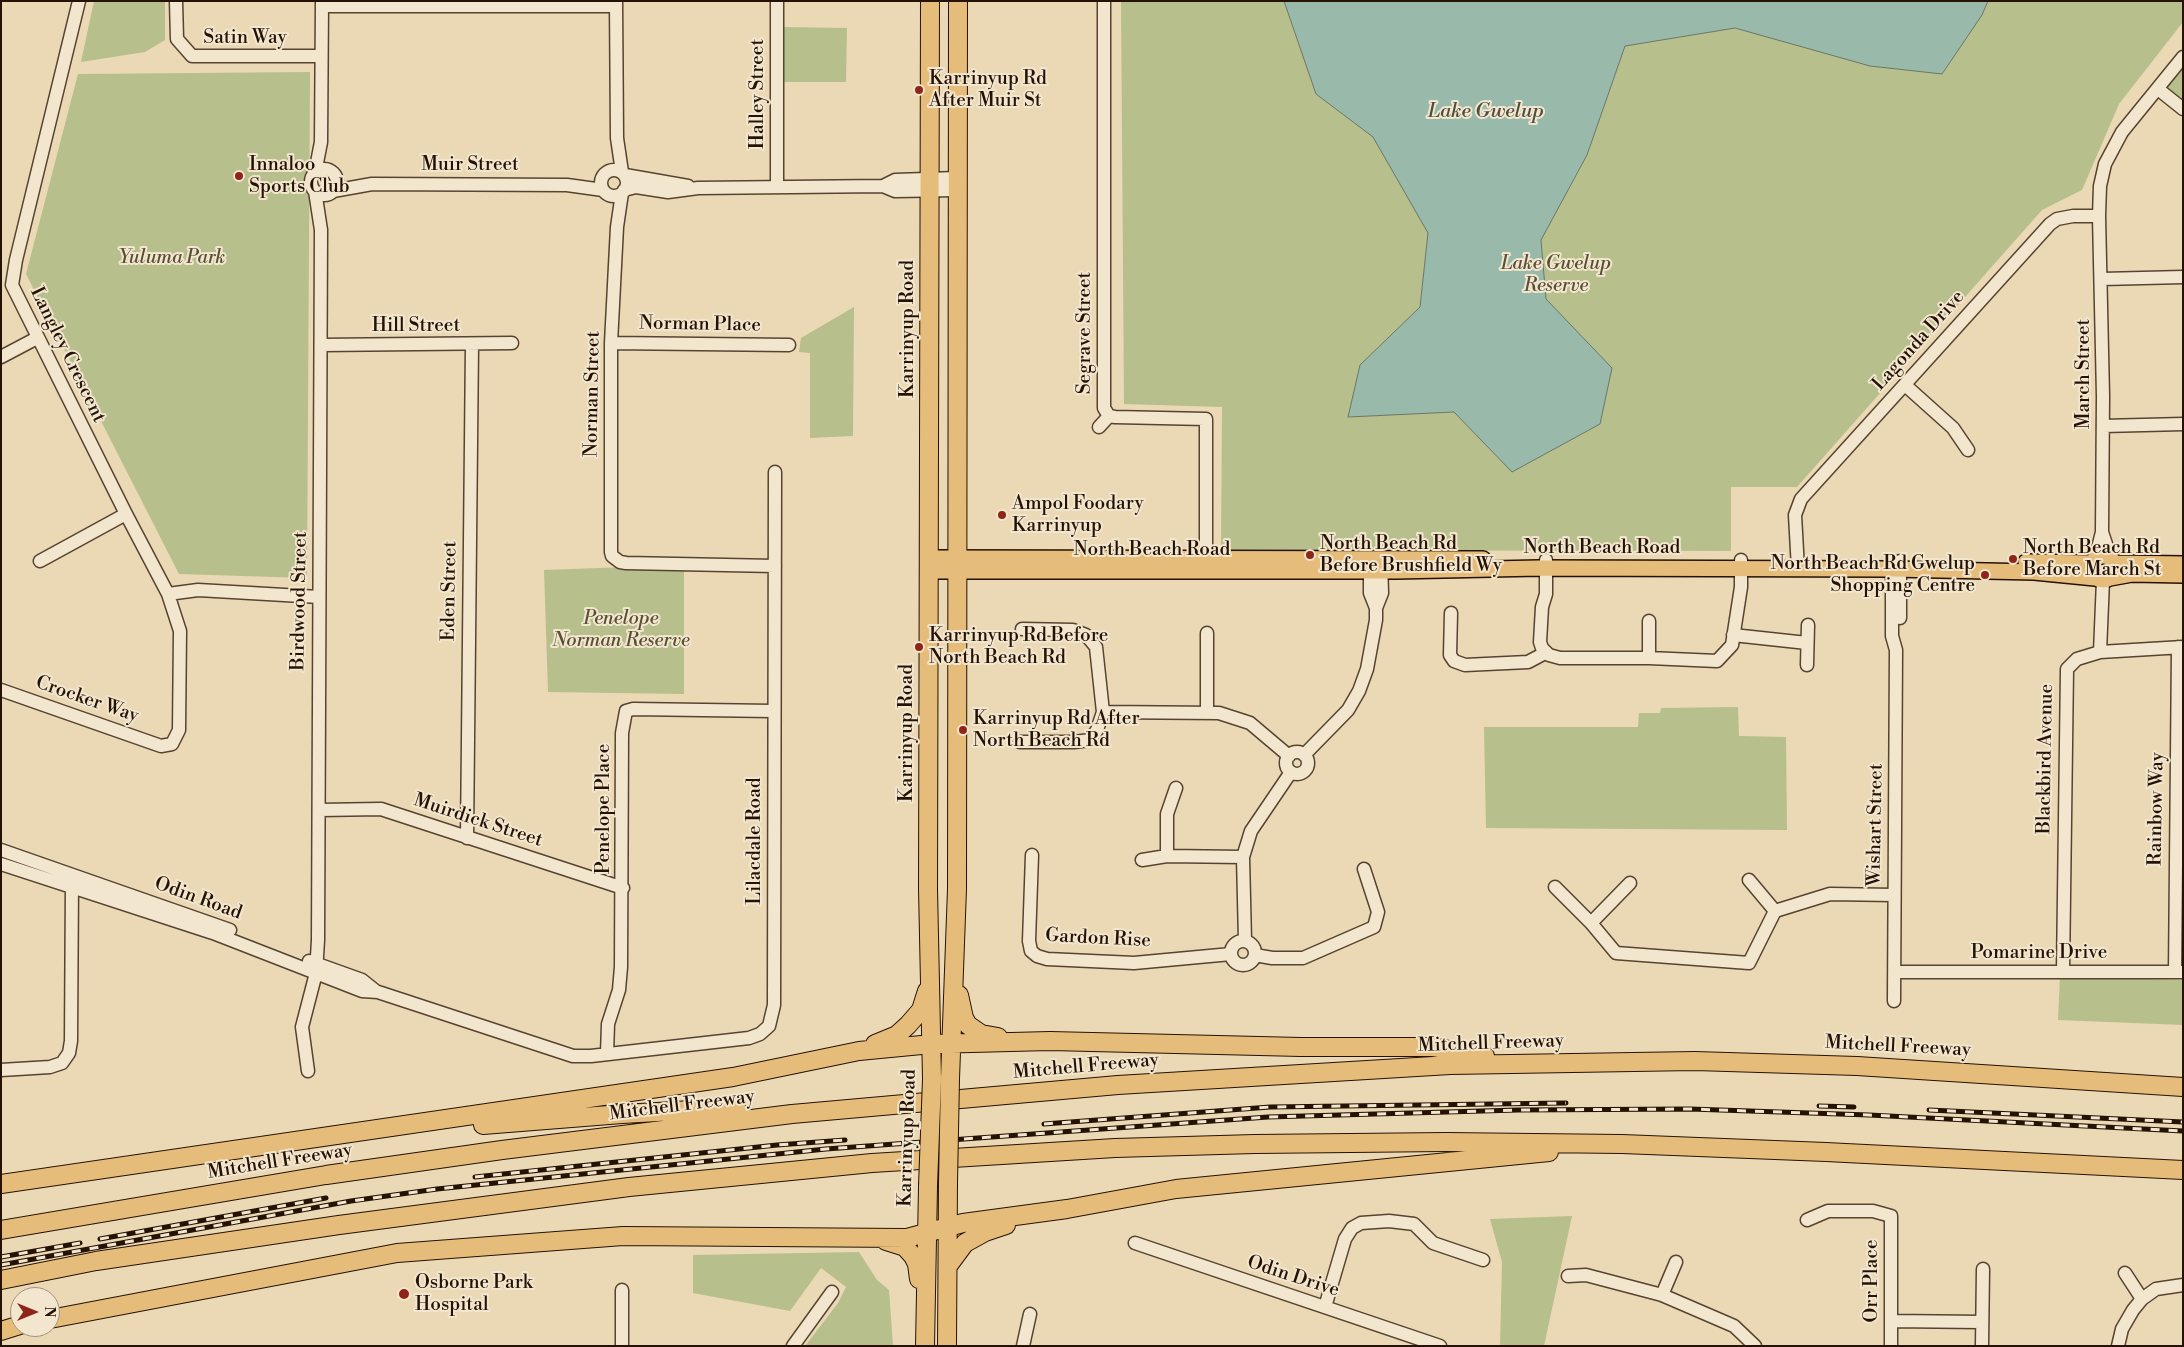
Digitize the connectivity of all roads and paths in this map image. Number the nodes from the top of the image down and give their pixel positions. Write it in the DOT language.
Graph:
graph roads {
  1 [pos="79,1"];
  2 [pos="176,1"];
  3 [pos="777,1"];
  4 [pos="930,1"];
  5 [pos="958,1"];
  6 [pos="1104,1"];
  7 [pos="322,4"];
  8 [pos="468,4"];
  9 [pos="616,4"];
  10 [pos="320,56"];
  11 [pos="2183,57"];
  12 [pos="2158,89"];
  13 [pos="2183,109"];
  14 [pos="617,138"];
  15 [pos="321,142"];
  16 [pos="315,173"];
  17 [pos="333,173"];
  18 [pos="606,173"];
  19 [pos="623,173"];
  20 [pos="372,184"];
  21 [pos="930,184"];
  22 [pos="957,184"];
  23 [pos="568,185"];
  24 [pos="777,187"];
  25 [pos="698,188"];
  26 [pos="315,190"];
  27 [pos="332,192"];
  28 [pos="605,192"];
  29 [pos="623,192"];
  30 [pos="2099,216"];
  31 [pos="616,227"];
  32 [pos="321,230"];
  33 [pos="2183,277"];
  34 [pos="2102,279"];
  35 [pos="36,338"];
  36 [pos="512,343"];
  37 [pos="611,343"];
  38 [pos="472,344"];
  39 [pos="321,345"];
  40 [pos="789,345"];
  41 [pos="1,357"];
  42 [pos="1905,385"];
  43 [pos="1109,416"];
  44 [pos="2183,424"];
  45 [pos="2103,426"];
  46 [pos="1099,427"];
  47 [pos="1968,450"];
  48 [pos="775,472"];
  49 [pos="126,514"];
  50 [pos="40,561"];
  51 [pos="929,564"];
  52 [pos="958,564"];
  53 [pos="1206,564"];
  54 [pos="1376,564"];
  55 [pos="1543,564"];
  56 [pos="1742,564"];
  57 [pos="2183,564"];
  58 [pos="1793,565"];
  59 [pos="1896,565"];
  60 [pos="775,566"];
  61 [pos="2103,569"];
  62 [pos="2183,575"];
  63 [pos="168,594"];
  64 [pos="319,597"];
  65 [pos="1451,613"];
  66 [pos="1649,621"];
  67 [pos="1808,625"];
  68 [pos="1022,629"];
  69 [pos="1207,633"];
  70 [pos="1733,635"];
  71 [pos="1807,643"];
  72 [pos="2180,647"];
  73 [pos="2100,652"];
  74 [pos="1545,653"];
  75 [pos="1649,658"];
  76 [pos="1807,665"];
  77 [pos="1,690"];
  78 [pos="773,710"];
  79 [pos="1103,712"];
  80 [pos="1207,713"];
  81 [pos="1020,742"];
  82 [pos="161,746"];
  83 [pos="1304,755"];
  84 [pos="1289,756"];
  85 [pos="1291,772"];
  86 [pos="1176,788"];
  87 [pos="319,810"];
  88 [pos="466,838"];
  89 [pos="1,850"];
  90 [pos="1032,855"];
  91 [pos="1167,856"];
  92 [pos="1244,858"];
  93 [pos="1142,860"];
  94 [pos="1,864"];
  95 [pos="1364,869"];
  96 [pos="1750,880"];
  97 [pos="78,883"];
  98 [pos="1630,883"];
  99 [pos="623,888"];
  100 [pos="928,888"];
  101 [pos="1555,888"];
  102 [pos="957,889"];
  103 [pos="1894,895"];
  104 [pos="1775,911"];
  105 [pos="1591,923"];
  106 [pos="1245,941"];
  107 [pos="955,945"];
  108 [pos="1231,954"];
  109 [pos="1255,955"];
  110 [pos="316,968"];
  111 [pos="2063,971"];
  112 [pos="1895,972"];
  113 [pos="2179,972"];
  114 [pos="931,982"];
  115 [pos="1894,1001"];
  116 [pos="1050,1041"];
  117 [pos="932,1044"];
  118 [pos="951,1044"];
  119 [pos="859,1051"];
  120 [pos="607,1054"];
  121 [pos="591,1056"];
  122 [pos="1522,1063"];
  123 [pos="1,1070"];
  124 [pos="308,1071"];
  125 [pos="2183,1087"];
  126 [pos="792,1114"];
  127 [pos="315,1139"];
  128 [pos="1622,1144"];
  129 [pos="2183,1170"];
  130 [pos="1,1184"];
  131 [pos="1042,1212"];
  132 [pos="1807,1220"];
  133 [pos="948,1226"];
  134 [pos="1,1230"];
  135 [pos="925,1234"];
  136 [pos="876,1238"];
  137 [pos="1135,1243"];
  138 [pos="1484,1260"];
  139 [pos="1676,1262"];
  140 [pos="948,1266"];
  141 [pos="1983,1269"];
  142 [pos="2125,1272"];
  143 [pos="1568,1276"];
  144 [pos="1,1280"];
  145 [pos="2183,1285"];
  146 [pos="622,1290"];
  147 [pos="832,1292"];
  148 [pos="1662,1295"];
  149 [pos="2142,1299"];
  150 [pos="1325,1307"];
  151 [pos="1030,1314"];
  152 [pos="60,1317"];
  153 [pos="1891,1321"];
  154 [pos="1982,1322"];
  155 [pos="925,1323"];
  156 [pos="622,1346"];
  157 [pos="793,1346"];
  158 [pos="925,1346"];
  159 [pos="947,1346"];
  160 [pos="1024,1346"];
  161 [pos="1440,1346"];
  162 [pos="1755,1346"];
  163 [pos="1891,1346"];
  164 [pos="1982,1346"];
  165 [pos="2118,1346"];
  1 -- 35 [label="street, Langley Crescent"];
  2 -- 10 [label="street, Satin Way"];
  3 -- 24 [label="street, Halley Street"];
  4 -- 21 [label="highway, Karrinyup Road"];
  5 -- 22 [label="highway"];
  6 -- 43 [label="street, Segrave Street"];
  7 -- 8 [label="street"];
  7 -- 10 [label="street"];
  8 -- 9 [label="street"];
  9 -- 14 [label="street"];
  10 -- 15 [label="street"];
  11 -- 12 [label="street, March Street"];
  12 -- 13 [label="street"];
  12 -- 30 [label="street, March Street"];
  14 -- 18 [label="street"];
  14 -- 19 [label="street"];
  15 -- 16 [label="street"];
  15 -- 17 [label="street"];
  16 -- 17 [label="street"];
  16 -- 26 [label="street"];
  17 -- 20 [label="street, Muir Street"];
  17 -- 27 [label="street"];
  18 -- 19 [label="street"];
  18 -- 23 [label="street, Muir Street"];
  18 -- 28 [label="street"];
  19 -- 25 [label="street"];
  19 -- 29 [label="street"];
  20 -- 23 [label="street, Muir Street"];
  20 -- 27 [label="street, Muir Street"];
  21 -- 22 [label="street"];
  21 -- 24 [label="street"];
  21 -- 51 [label="highway, Karrinyup Road"];
  22 -- 52 [label="highway"];
  23 -- 28 [label="street, Muir Street"];
  24 -- 25 [label="street"];
  25 -- 29 [label="street"];
  26 -- 27 [label="street"];
  26 -- 32 [label="street, Birdwood Street"];
  27 -- 32 [label="street, Birdwood Street"];
  28 -- 29 [label="street"];
  28 -- 31 [label="street, Norman Street"];
  29 -- 31 [label="street, Norman Street"];
  30 -- 34 [label="street, March Street"];
  30 -- 42 [label="street, Lagonda Drive"];
  31 -- 37 [label="street, Norman Street"];
  32 -- 39 [label="street, Birdwood Street"];
  33 -- 34 [label="street"];
  34 -- 45 [label="street, March Street"];
  35 -- 41 [label="street"];
  35 -- 49 [label="street, Langley Crescent"];
  36 -- 38 [label="street, Hill Street"];
  37 -- 40 [label="street, Norman Place"];
  37 -- 60 [label="street, Norman Street"];
  38 -- 39 [label="street, Hill Street"];
  38 -- 88 [label="street, Eden Street"];
  39 -- 64 [label="street, Birdwood Street"];
  42 -- 47 [label="street"];
  42 -- 58 [label="street, Lagonda Drive"];
  43 -- 46 [label="street"];
  43 -- 53 [label="street, Segrave Street"];
  44 -- 45 [label="street"];
  45 -- 61 [label="street, March Street"];
  48 -- 60 [label="street, Lilacdale Road"];
  49 -- 50 [label="street"];
  49 -- 63 [label="street, Langley Crescent"];
  51 -- 52 [label="main road, North Beach Road"];
  51 -- 100 [label="highway, Karrinyup Road"];
  52 -- 53 [label="main road, North Beach Road"];
  52 -- 102 [label="highway"];
  53 -- 54 [label="main road, North Beach Road"];
  54 -- 55 [label="main road, North Beach Road"];
  54 -- 83 [label="street"];
  55 -- 56 [label="main road, North Beach Road"];
  55 -- 74 [label="street"];
  56 -- 58 [label="main road, North Beach Road"];
  56 -- 70 [label="street"];
  57 -- 61 [label="main road, North Beach Road"];
  58 -- 59 [label="main road, North Beach Road"];
  59 -- 61 [label="main road, North Beach Road"];
  59 -- 103 [label="street, Wishart Street"];
  60 -- 78 [label="street, Lilacdale Road"];
  61 -- 62 [label="main road, North Beach Road"];
  61 -- 73 [label="street, March Street"];
  63 -- 64 [label="street"];
  63 -- 82 [label="street, Langley Crescent"];
  64 -- 87 [label="street, Birdwood Street"];
  65 -- 74 [label="street"];
  66 -- 75 [label="street"];
  67 -- 71 [label="street"];
  68 -- 79 [label="street"];
  69 -- 80 [label="street"];
  70 -- 71 [label="street"];
  70 -- 75 [label="street"];
  71 -- 76 [label="street"];
  72 -- 73 [label="street, Blackbird Avenue"];
  72 -- 113 [label="street, Rainbow Way"];
  73 -- 111 [label="street, Blackbird Avenue"];
  74 -- 75 [label="street"];
  77 -- 82 [label="street, Crocker Way"];
  78 -- 99 [label="street, Penelope Place"];
  78 -- 120 [label="street, Lilacdale Road"];
  79 -- 80 [label="street"];
  79 -- 81 [label="street"];
  80 -- 84 [label="street"];
  83 -- 84 [label="street"];
  83 -- 85 [label="street"];
  84 -- 85 [label="street"];
  85 -- 92 [label="street"];
  86 -- 91 [label="street"];
  87 -- 88 [label="street, Muirdick Street"];
  87 -- 110 [label="street, Birdwood Street"];
  88 -- 99 [label="street, Muirdick Street"];
  89 -- 97 [label="street, Odin Road"];
  90 -- 108 [label="street, Gardon Rise"];
  91 -- 92 [label="street"];
  91 -- 93 [label="street"];
  92 -- 106 [label="street"];
  94 -- 97 [label="street, Odin Road"];
  95 -- 109 [label="street"];
  96 -- 104 [label="street"];
  97 -- 110 [label="street, Odin Road"];
  97 -- 123 [label="street"];
  98 -- 105 [label="street"];
  99 -- 120 [label="street, Penelope Place"];
  100 -- 102 [label="highway"];
  100 -- 114 [label="highway, Karrinyup Road"];
  101 -- 105 [label="street"];
  102 -- 107 [label="highway"];
  103 -- 104 [label="street"];
  103 -- 112 [label="street, Wishart Street"];
  104 -- 105 [label="street"];
  106 -- 108 [label="street"];
  106 -- 109 [label="street"];
  107 -- 116 [label="highway"];
  107 -- 118 [label="highway"];
  108 -- 109 [label="street"];
  110 -- 121 [label="street, Odin Road"];
  110 -- 124 [label="street, Birdwood Street"];
  111 -- 112 [label="street, Pomarine Drive"];
  111 -- 113 [label="street, Pomarine Drive"];
  112 -- 115 [label="street, Wishart Street"];
  114 -- 117 [label="highway, Karrinyup Road"];
  114 -- 119 [label="highway"];
  116 -- 118 [label="highway"];
  116 -- 122 [label="highway"];
  117 -- 118 [label="highway"];
  117 -- 119 [label="highway"];
  117 -- 135 [label="highway, Karrinyup Road, bridge"];
  118 -- 133 [label="highway, bridge"];
  119 -- 127 [label="highway"];
  120 -- 121 [label="street, Lilacdale Road"];
  122 -- 125 [label="highway, Mitchell Freeway"];
  122 -- 126 [label="highway, Mitchell Freeway"];
  126 -- 127 [label="highway"];
  126 -- 134 [label="highway, Mitchell Freeway"];
  127 -- 130 [label="highway"];
  128 -- 129 [label="highway"];
  128 -- 131 [label="highway"];
  128 -- 144 [label="highway"];
  131 -- 133 [label="highway"];
  131 -- 140 [label="highway"];
  132 -- 153 [label="street, Orr Place"];
  133 -- 135 [label="highway"];
  133 -- 140 [label="highway"];
  135 -- 136 [label="highway"];
  135 -- 155 [label="highway, Karrinyup Road"];
  136 -- 152 [label="highway"];
  136 -- 155 [label="highway"];
  137 -- 150 [label="street, Odin Drive"];
  138 -- 150 [label="street"];
  139 -- 148 [label="street"];
  140 -- 159 [label="highway"];
  141 -- 154 [label="street"];
  142 -- 149 [label="street"];
  143 -- 148 [label="street"];
  145 -- 149 [label="street"];
  146 -- 156 [label="street"];
  147 -- 157 [label="street"];
  148 -- 162 [label="street"];
  149 -- 165 [label="street"];
  150 -- 161 [label="street, Odin Drive"];
  151 -- 160 [label="street"];
  153 -- 154 [label="street"];
  153 -- 163 [label="street, Orr Place"];
  154 -- 164 [label="street"];
  155 -- 158 [label="highway, Karrinyup Road"];
}
